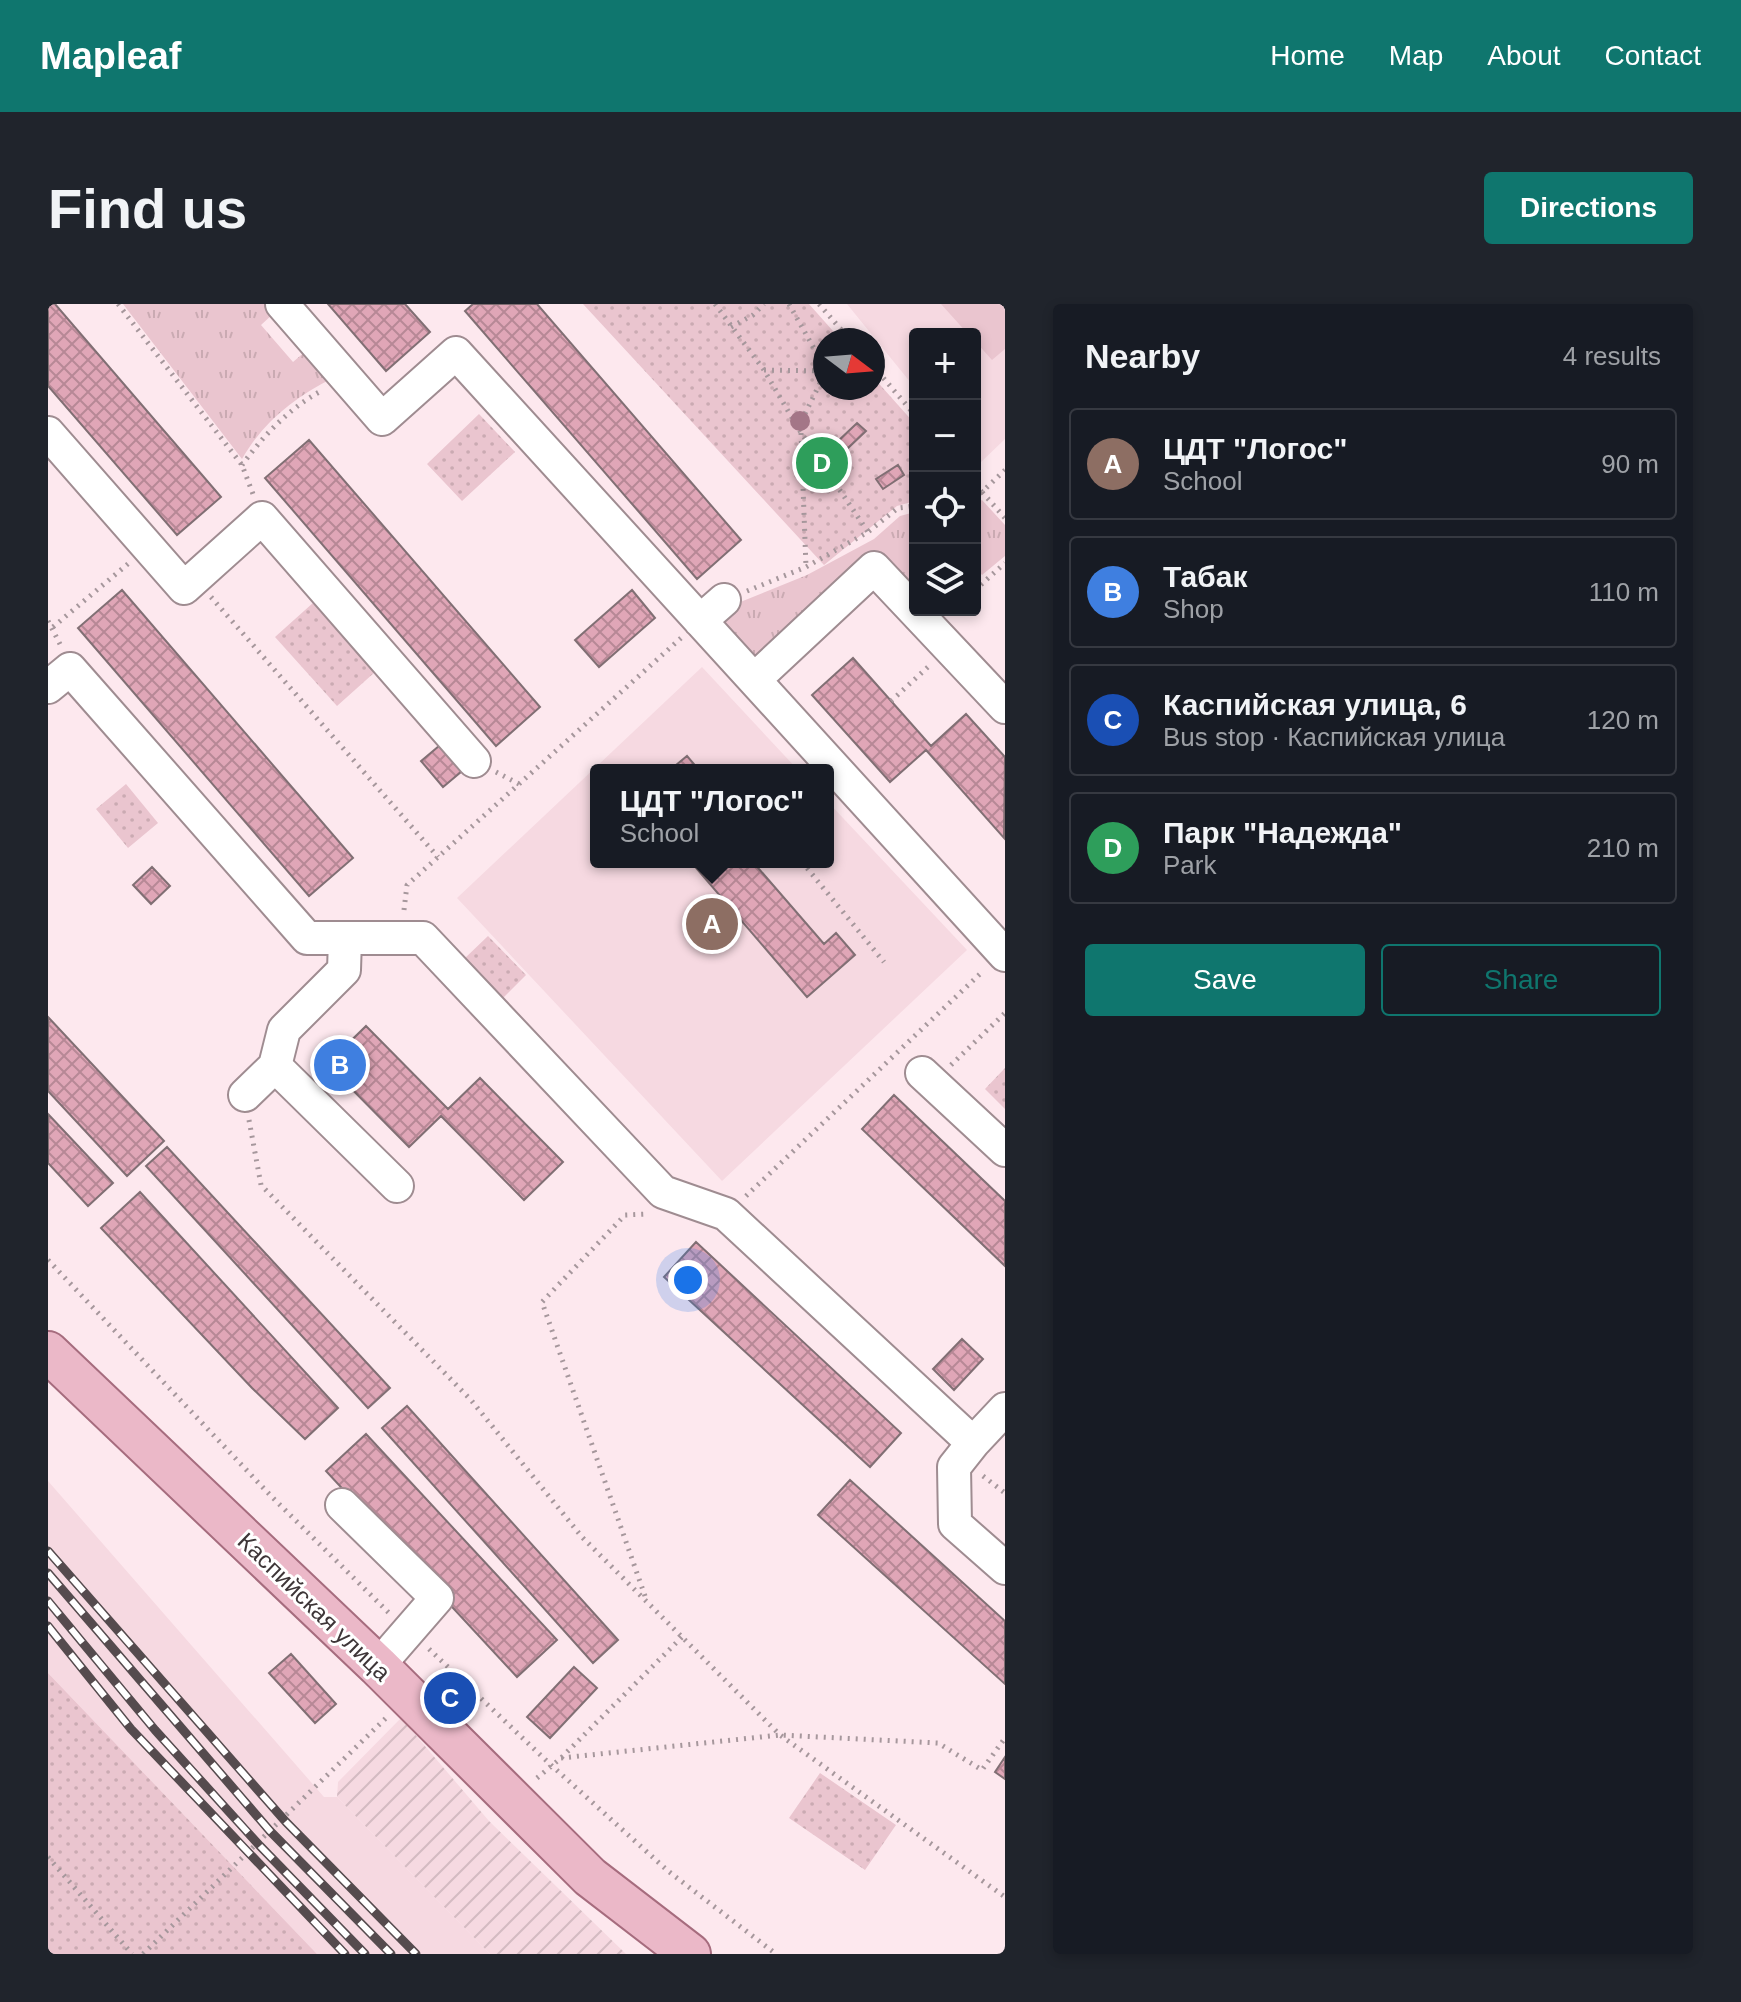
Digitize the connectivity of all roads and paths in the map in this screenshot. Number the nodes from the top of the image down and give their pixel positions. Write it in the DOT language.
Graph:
graph roads {
  1 [pos="118,304"];
  2 [pos="282,304"];
  3 [pos="715,304"];
  4 [pos="764,304"];
  5 [pos="789,304"];
  6 [pos="819,304"];
  7 [pos="731,327"];
  8 [pos="840,328"];
  9 [pos="813,349"];
  10 [pos="764,370"];
  11 [pos="813,371"];
  12 [pos="346,378"];
  13 [pos="885,380"];
  14 [pos="813,398"];
  15 [pos="909,408"];
  16 [pos="799,430"];
  17 [pos="48,433"];
  18 [pos="242,465"];
  19 [pos="1005,470"];
  20 [pos="981,491"];
  21 [pos="981,497"];
  22 [pos="909,507"];
  23 [pos="262,518"];
  24 [pos="1005,518"];
  25 [pos="868,532"];
  26 [pos="147,547"];
  27 [pos="1005,563"];
  28 [pos="806,567"];
  29 [pos="195,578"];
  30 [pos="981,585"];
  31 [pos="712,610"];
  32 [pos="48,621"];
  33 [pos="949,648"];
  34 [pos="755,679"];
  35 [pos="48,687"];
  36 [pos="891,701"];
  37 [pos="1005,707"];
  38 [pos="832,764"];
  39 [pos="483,765"];
  40 [pos="834,766"];
  41 [pos="519,784"];
  42 [pos="438,857"];
  43 [pos="807,868"];
  44 [pos="345,939"];
  45 [pos="401,939"];
  46 [pos="1004,954"];
  47 [pos="884,962"];
  48 [pos="1005,1013"];
  49 [pos="275,1066"];
  50 [pos="928,1078"];
  51 [pos="245,1095"];
  52 [pos="1005,1150"];
  53 [pos="397,1186"];
  54 [pos="654,1214"];
  55 [pos="726,1214"];
  56 [pos="48,1352"];
  57 [pos="1005,1409"];
  58 [pos="973,1443"];
  59 [pos="342,1505"];
  60 [pos="1005,1568"];
  61 [pos="646,1601"];
  62 [pos="682,1637"];
  63 [pos="378,1666"];
  64 [pos="407,1698"];
  65 [pos="780,1735"];
  66 [pos="1005,1738"];
  67 [pos="48,1857"];
  68 [pos="1005,1897"];
  69 [pos="132,1954"];
  70 [pos="143,1954"];
  71 [pos="690,1954"];
  1 -- 18 [label="path"];
  2 -- 12 [label="lane"];
  3 -- 7 [label="path"];
  4 -- 7 [label="path"];
  5 -- 9 [label="path"];
  6 -- 8 [label="path"];
  7 -- 10 [label="path"];
  10 -- 11 [label="path"];
  10 -- 16 [label="path"];
  12 -- 18 [label="path"];
  12 -- 31 [label="lane"];
  13 -- 15 [label="path"];
  14 -- 16 [label="path"];
  16 -- 25 [label="path"];
  16 -- 28 [label="path"];
  17 -- 26 [label="lane"];
  18 -- 23 [label="path"];
  19 -- 20 [label="path"];
  21 -- 24 [label="path"];
  22 -- 25 [label="path"];
  23 -- 29 [label="lane"];
  23 -- 39 [label="lane"];
  25 -- 28 [label="path"];
  26 -- 29 [label="lane"];
  26 -- 32 [label="path"];
  27 -- 30 [label="path"];
  28 -- 31 [label="path"];
  29 -- 42 [label="path"];
  31 -- 34 [label="lane"];
  31 -- 41 [label="path"];
  33 -- 34 [label="lane"];
  33 -- 36 [label="path"];
  33 -- 37 [label="lane"];
  34 -- 38 [label="lane"];
  35 -- 44 [label="lane"];
  39 -- 41 [label="path"];
  40 -- 46 [label="lane"];
  41 -- 42 [label="path"];
  42 -- 45 [label="path"];
  43 -- 47 [label="path"];
  44 -- 45 [label="lane"];
  44 -- 49 [label="lane"];
  45 -- 55 [label="lane"];
  46 -- 55 [label="path"];
  48 -- 50 [label="path"];
  49 -- 51 [label="lane"];
  49 -- 53 [label="lane"];
  50 -- 52 [label="lane"];
  51 -- 61 [label="path"];
  54 -- 61 [label="path"];
  55 -- 58 [label="lane"];
  56 -- 63 [label="main road, Каспийская улица"];
  57 -- 58 [label="lane"];
  58 -- 60 [label="lane"];
  59 -- 63 [label="lane"];
  61 -- 62 [label="path"];
  62 -- 65 [label="path"];
  62 -- 65 [label="path"];
  63 -- 64 [label="main road, Каспийская улица"];
  64 -- 70 [label="path"];
  64 -- 71 [label="main road, Каспийская улица"];
  65 -- 66 [label="path"];
  65 -- 68 [label="path"];
  67 -- 69 [label="path"];
}
